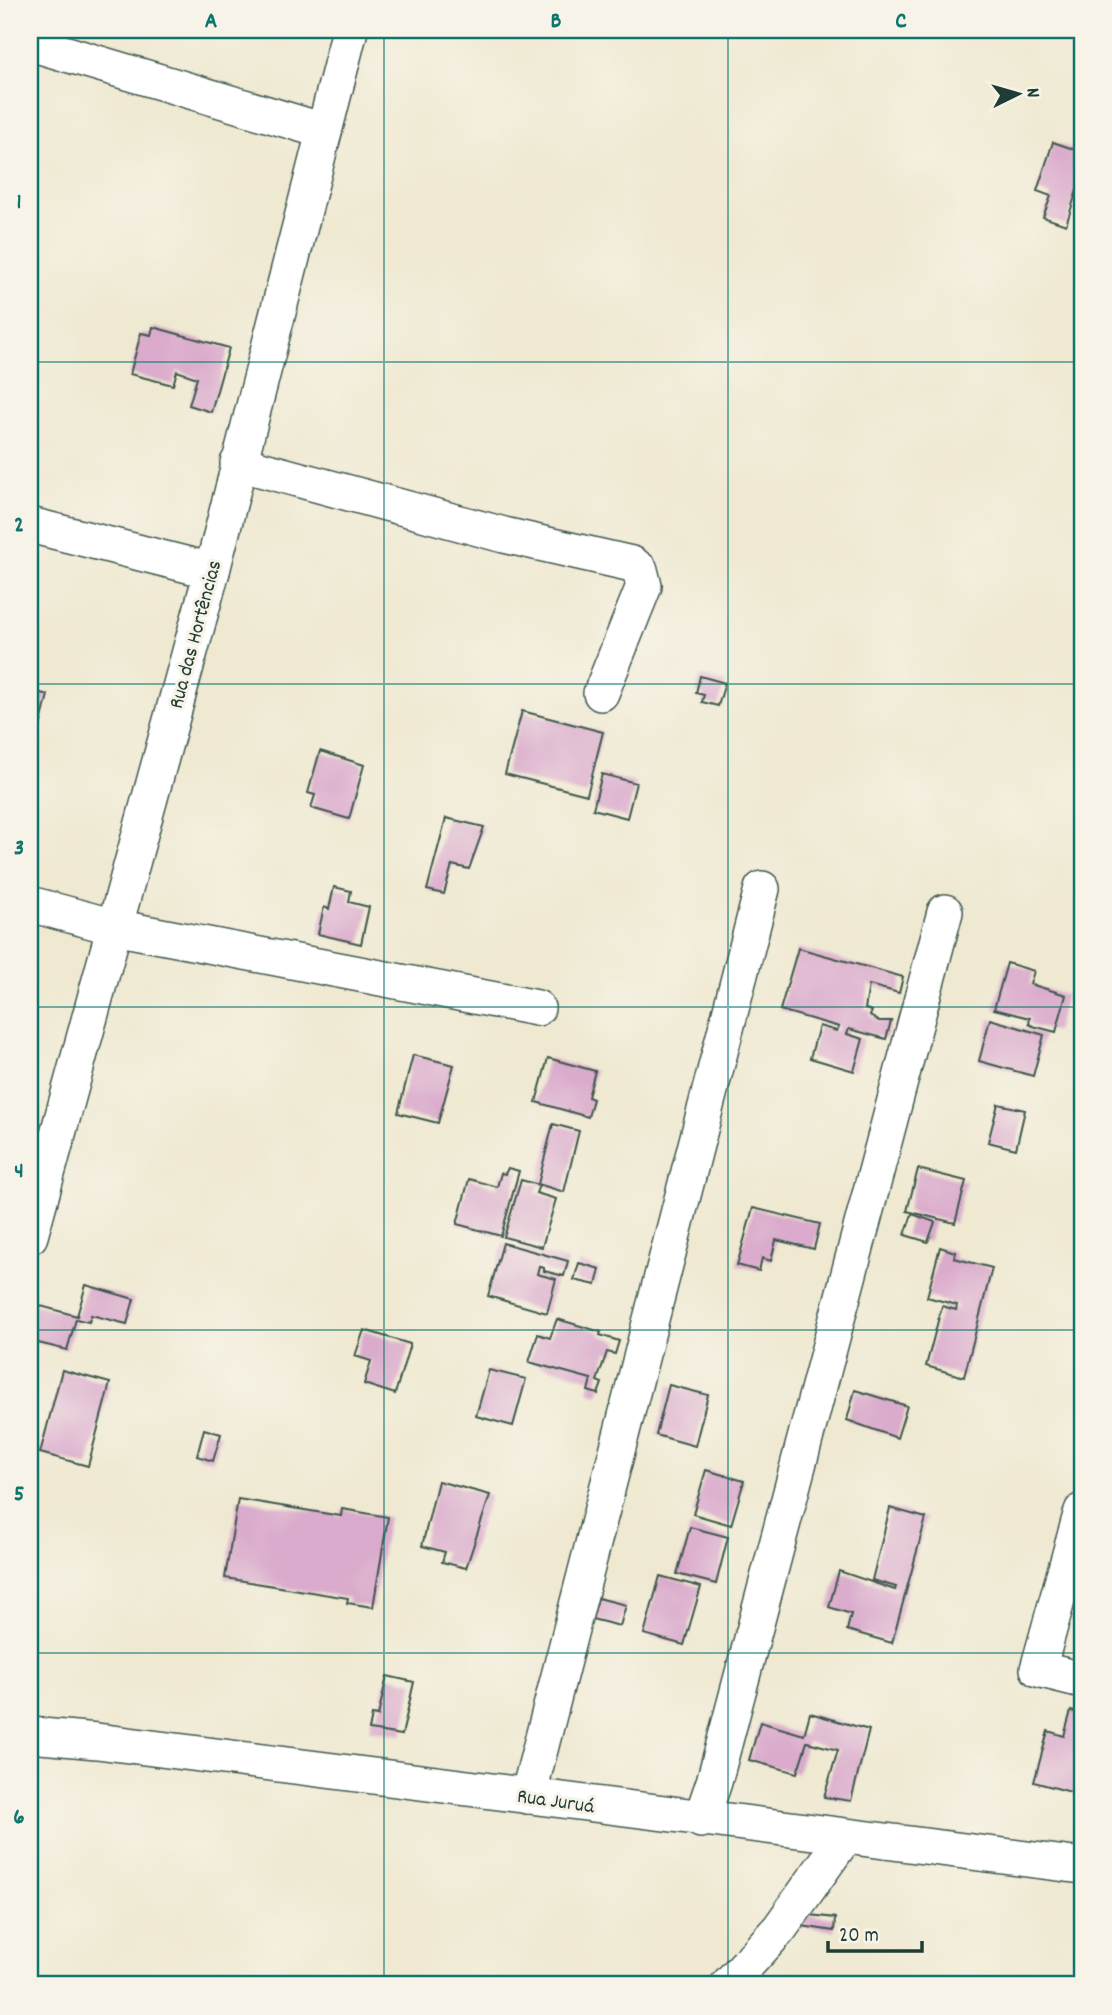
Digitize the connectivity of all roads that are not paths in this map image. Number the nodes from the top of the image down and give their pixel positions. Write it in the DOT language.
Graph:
graph roads {
  1 [pos="350,30"];
  2 [pos="30,43"];
  3 [pos="324,131"];
  4 [pos="238,463"];
  5 [pos="30,525"];
  6 [pos="212,571"];
  7 [pos="601,693"];
  8 [pos="762,889"];
  9 [pos="30,904"];
  10 [pos="945,912"];
  11 [pos="114,928"];
  12 [pos="537,1007"];
  13 [pos="30,1236"];
  14 [pos="1082,1511"];
  15 [pos="1082,1680"];
  16 [pos="30,1735"];
  17 [pos="528,1796"];
  18 [pos="701,1819"];
  19 [pos="844,1838"];
  20 [pos="1082,1866"];
  21 [pos="729,1985"];
  1 -- 3 [label="street, Rua das Hortências"];
  2 -- 3 [label="street"];
  3 -- 4 [label="street, Rua das Hortências"];
  4 -- 6 [label="street, Rua das Hortências"];
  4 -- 7 [label="street"];
  5 -- 6 [label="street"];
  6 -- 11 [label="street, Rua das Hortências"];
  8 -- 17 [label="street"];
  9 -- 11 [label="street"];
  10 -- 18 [label="street"];
  11 -- 12 [label="street"];
  11 -- 13 [label="street, Rua das Hortências"];
  14 -- 15 [label="street"];
  16 -- 17 [label="street, Rua Juruá"];
  17 -- 18 [label="street, Rua Juruá"];
  18 -- 19 [label="street, Rua Juruá"];
  19 -- 20 [label="street, Rua Juruá"];
  19 -- 21 [label="street"];
}
